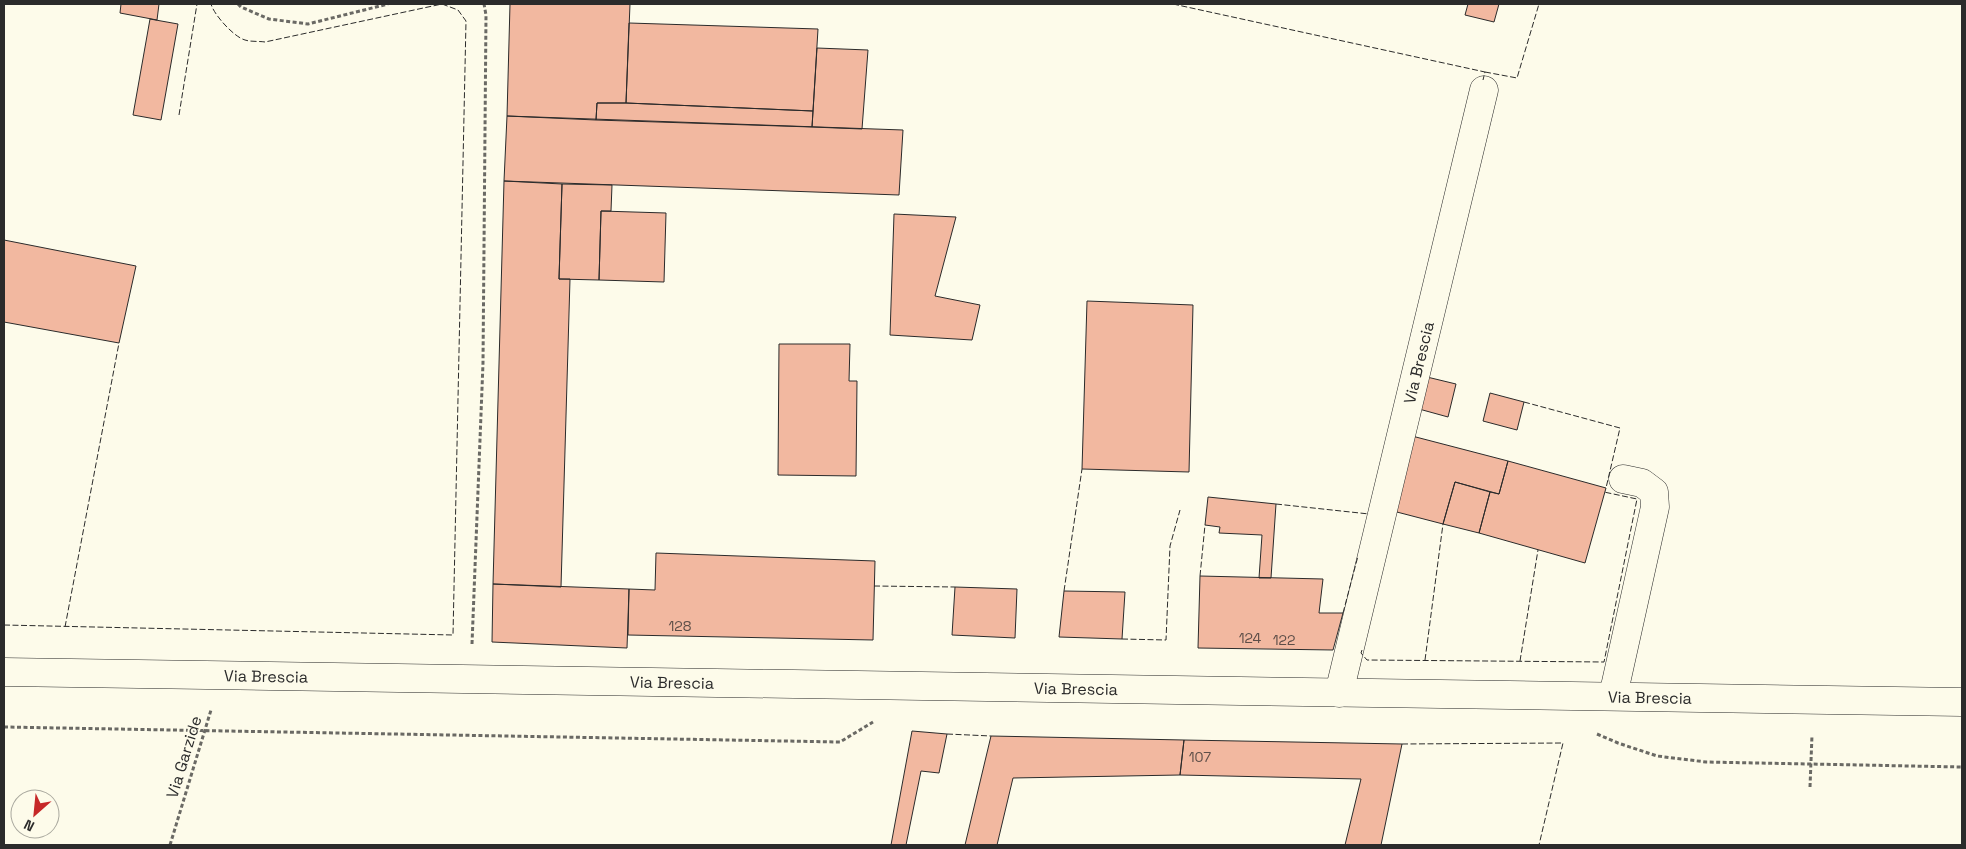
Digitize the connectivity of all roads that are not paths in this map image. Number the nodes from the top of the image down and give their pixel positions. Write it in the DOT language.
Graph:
graph roads {
  1 [pos="1484,90"];
  2 [pos="1623,478"];
  3 [pos="4,672"];
  4 [pos="1339,692"];
  5 [pos="1613,696"];
  6 [pos="1962,702"];
  1 -- 4 [label="street, Via Brescia"];
  2 -- 5 [label="street"];
  3 -- 4 [label="street, Via Brescia"];
  4 -- 5 [label="street, Via Brescia"];
  5 -- 6 [label="street, Via Brescia"];
}
